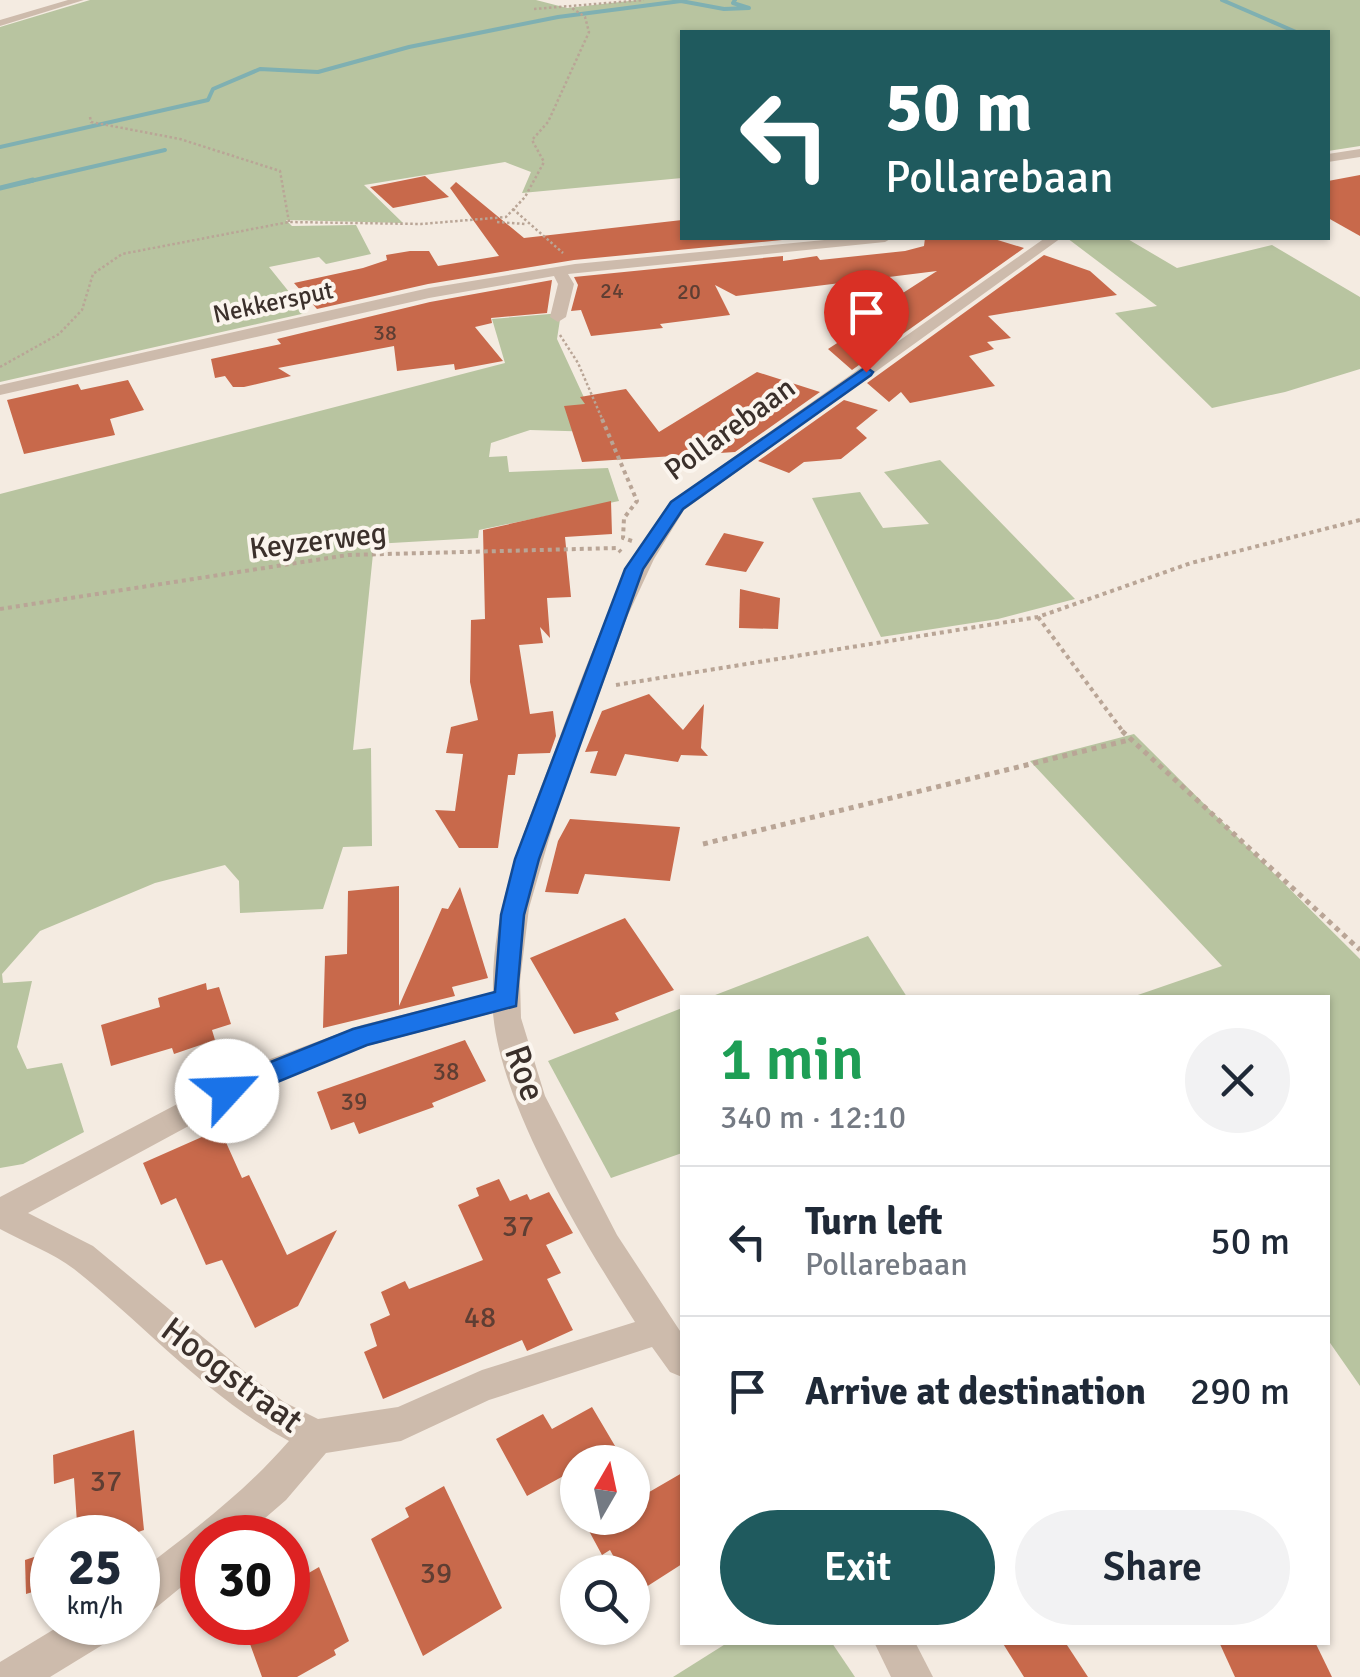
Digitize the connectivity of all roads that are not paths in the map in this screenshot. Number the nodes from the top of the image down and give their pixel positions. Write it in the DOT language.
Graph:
graph roads {
  1 [pos="79,0"];
  2 [pos="0,23"];
  3 [pos="1360,154"];
  4 [pos="1330,158"];
  5 [pos="865,240"];
  6 [pos="1051,240"];
  7 [pos="567,270"];
  8 [pos="558,317"];
  9 [pos="0,390"];
  10 [pos="507,999"];
  11 [pos="0,1213"];
  12 [pos="658,1330"];
  13 [pos="680,1358"];
  14 [pos="316,1438"];
  15 [pos="240,1515"];
  16 [pos="180,1564"];
  17 [pos="160,1580"];
  18 [pos="66,1645"];
  19 [pos="895,1645"];
  20 [pos="12,1677"];
  21 [pos="913,1677"];
  1 -- 2 [label="street"];
  3 -- 4 [label="street"];
  5 -- 7 [label="street, Nekkersput"];
  6 -- 10 [label="street, Pollarebaan"];
  7 -- 8 [label="street"];
  7 -- 9 [label="street, Nekkersput"];
  10 -- 11 [label="street"];
  10 -- 12 [label="street, Roe"];
  11 -- 14 [label="street, Hoogstraat"];
  12 -- 13 [label="street, Roe"];
  12 -- 14 [label="street, Hoogstraat"];
  14 -- 15 [label="street"];
  16 -- 17 [label="street"];
  18 -- 20 [label="street"];
  19 -- 21 [label="street"];
}
